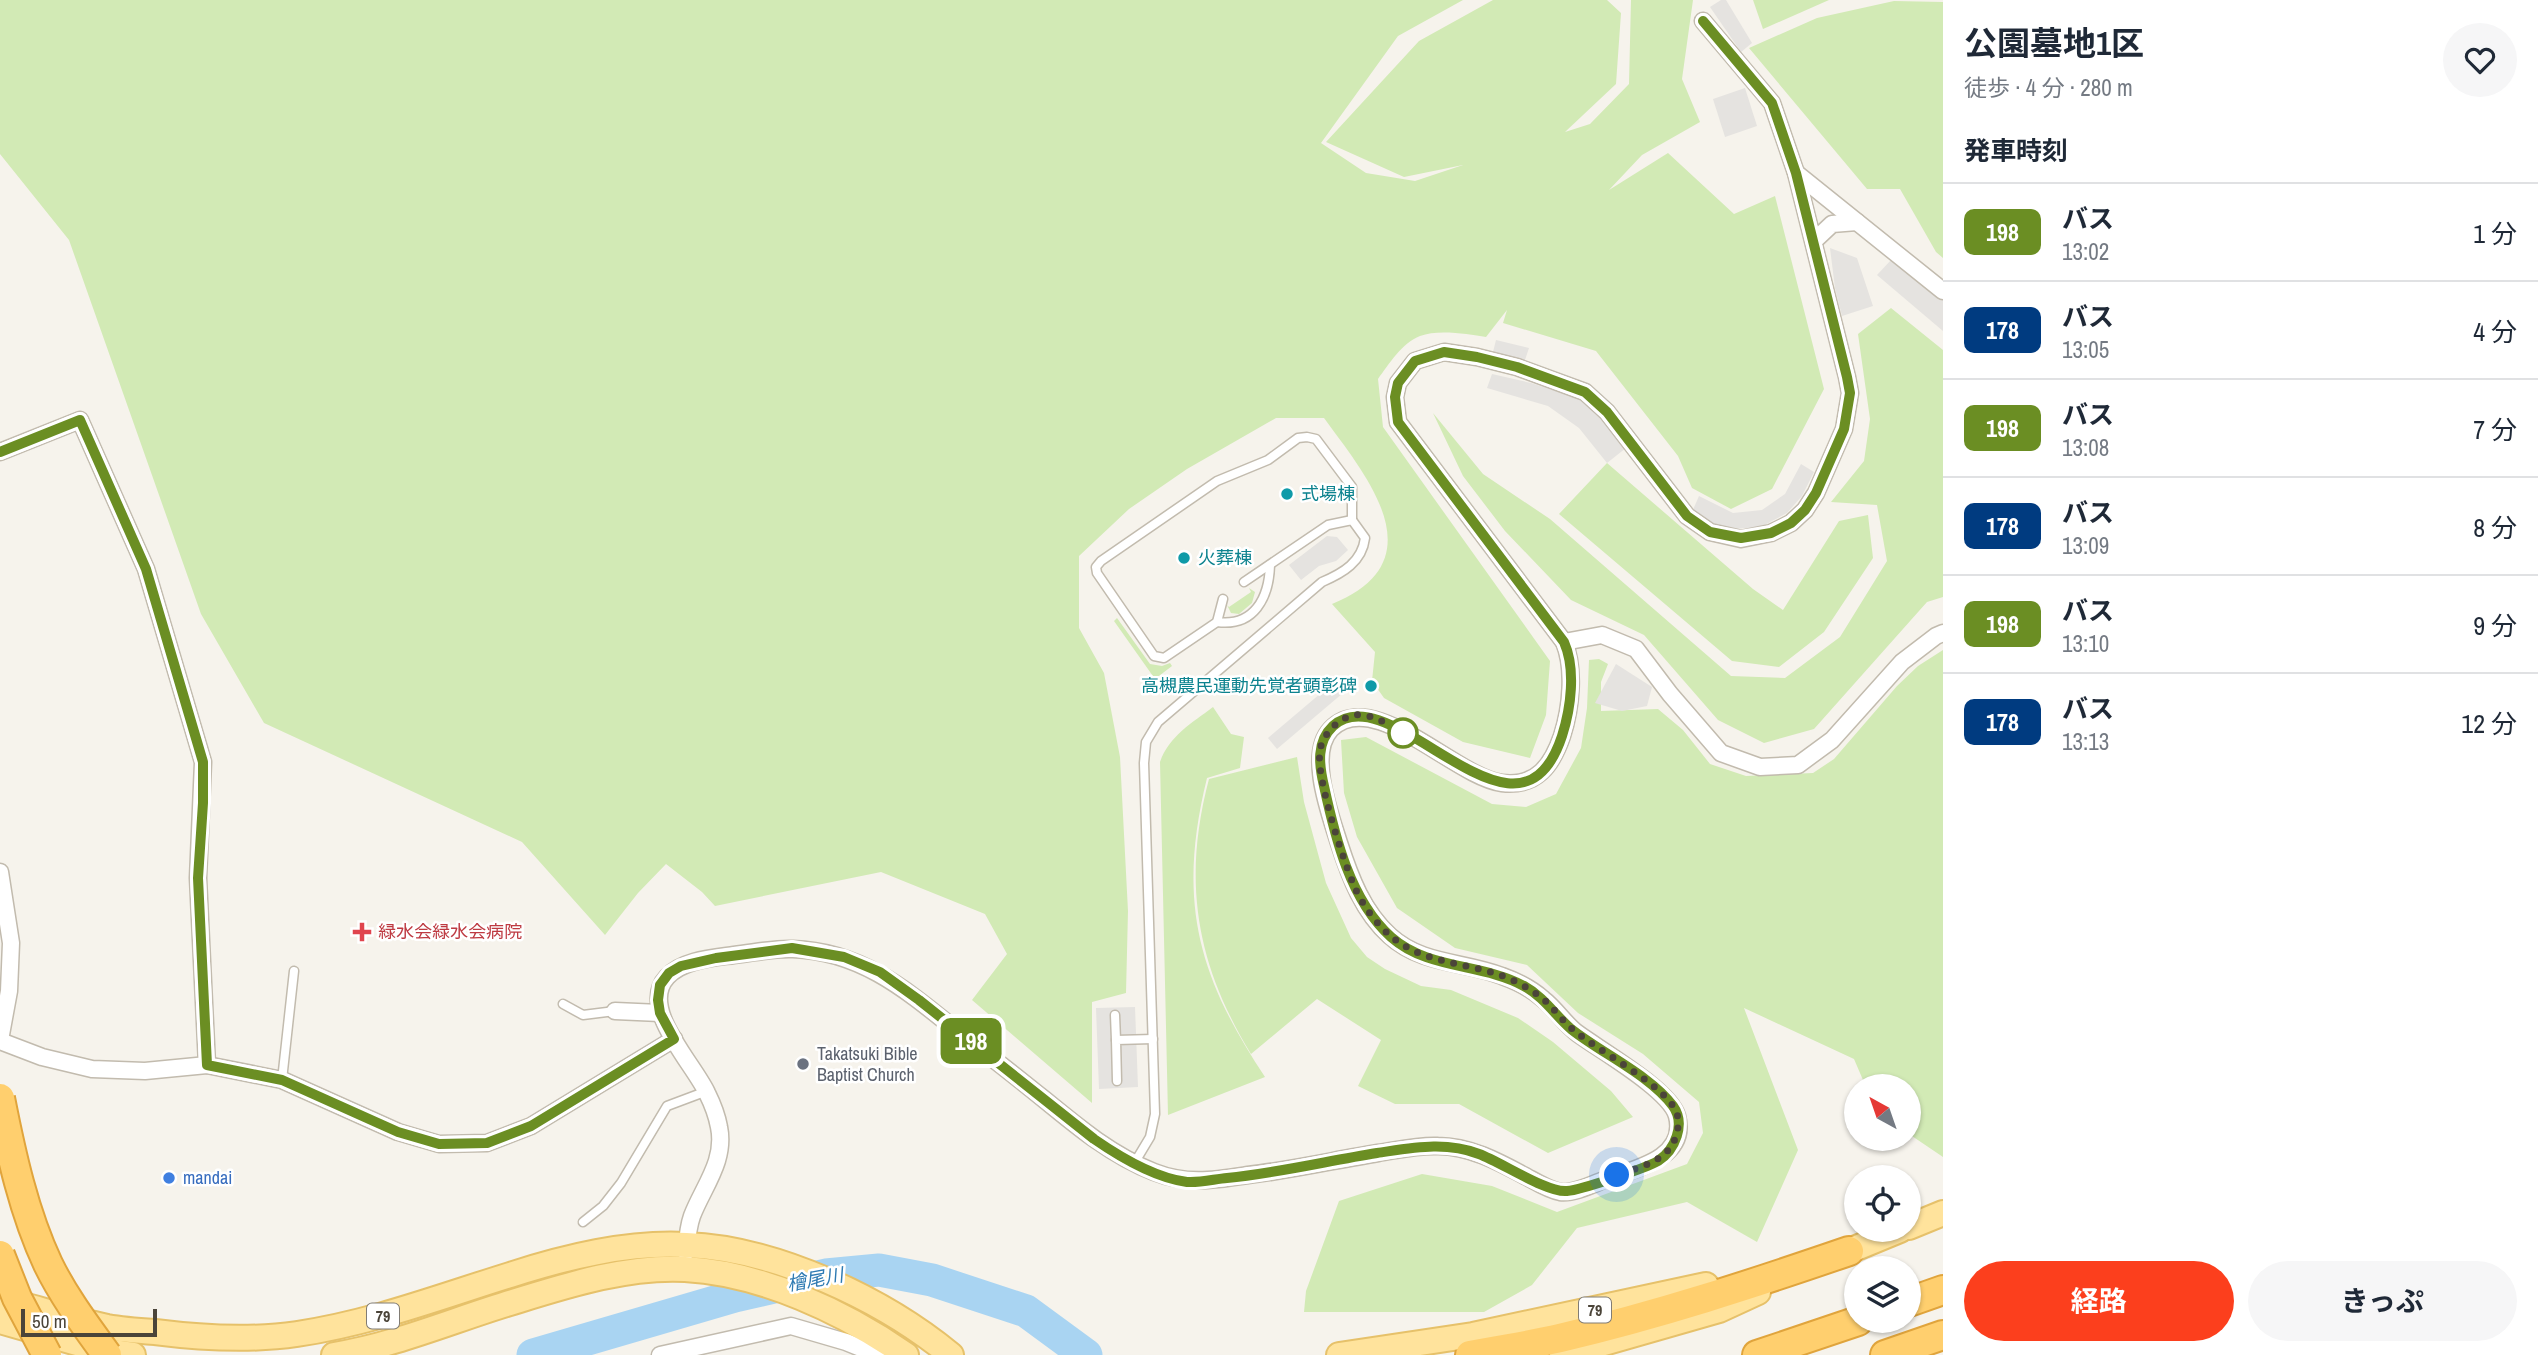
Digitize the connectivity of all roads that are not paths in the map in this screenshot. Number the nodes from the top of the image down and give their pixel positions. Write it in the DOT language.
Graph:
graph roads {
  1 [pos="1703,21"];
  2 [pos="1796,173"];
  3 [pos="1857,222"];
  4 [pos="1815,240"];
  5 [pos="1943,290"];
  6 [pos="0,452"];
  7 [pos="1352,520"];
  8 [pos="1270,565"];
  9 [pos="1244,582"];
  10 [pos="1223,599"];
  11 [pos="1217,622"];
  12 [pos="1943,633"];
  13 [pos="1564,642"];
  14 [pos="0,872"];
  15 [pos="293,971"];
  16 [pos="563,1004"];
  17 [pos="615,1011"];
  18 [pos="660,1013"];
  19 [pos="1115,1015"];
  20 [pos="674,1039"];
  21 [pos="1153,1039"];
  22 [pos="0,1040"];
  23 [pos="1116,1040"];
  24 [pos="207,1065"];
  25 [pos="282,1080"];
  26 [pos="1117,1081"];
  27 [pos="707,1091"];
  28 [pos="0,1098"];
  29 [pos="1135,1162"];
  30 [pos="1943,1213"];
  31 [pos="583,1222"];
  32 [pos="1921,1222"];
  33 [pos="1871,1242"];
  34 [pos="1849,1251"];
  35 [pos="0,1255"];
  36 [pos="685,1257"];
  37 [pos="1943,1290"];
  38 [pos="1921,1298"];
  39 [pos="0,1299"];
  40 [pos="0,1321"];
  41 [pos="1844,1326"];
  42 [pos="1943,1335"];
  43 [pos="722,1349"];
  44 [pos="893,1354"];
  45 [pos="47,1355"];
  46 [pos="107,1355"];
  47 [pos="134,1355"];
  48 [pos="334,1355"];
  49 [pos="660,1355"];
  50 [pos="951,1355"];
  51 [pos="1339,1355"];
  52 [pos="1470,1355"];
  53 [pos="1562,1355"];
  54 [pos="1757,1355"];
  55 [pos="1885,1355"];
  1 -- 2 [label="street"];
  2 -- 3 [label="street"];
  2 -- 4 [label="street"];
  3 -- 4 [label="street"];
  3 -- 5 [label="street"];
  4 -- 13 [label="street"];
  6 -- 24 [label="street"];
  7 -- 8 [label="lane"];
  7 -- 11 [label="lane"];
  7 -- 21 [label="lane"];
  8 -- 9 [label="lane"];
  8 -- 11 [label="lane"];
  10 -- 11 [label="lane"];
  12 -- 13 [label="street"];
  13 -- 29 [label="street"];
  14 -- 22 [label="street"];
  15 -- 25 [label="lane"];
  16 -- 17 [label="lane"];
  17 -- 18 [label="street"];
  18 -- 20 [label="street"];
  18 -- 29 [label="street"];
  19 -- 23 [label="lane"];
  20 -- 25 [label="street"];
  20 -- 27 [label="street"];
  21 -- 23 [label="lane"];
  21 -- 29 [label="lane"];
  22 -- 24 [label="street"];
  23 -- 26 [label="lane"];
  24 -- 25 [label="street"];
  27 -- 31 [label="lane"];
  27 -- 36 [label="street"];
  28 -- 46 [label="highway, bridge"];
  30 -- 32 [label="main road"];
  33 -- 34 [label="main road, 79"];
  34 -- 51 [label="main road, 79"];
  34 -- 52 [label="highway"];
  34 -- 53 [label="main road, 79"];
  35 -- 45 [label="highway, bridge"];
  36 -- 39 [label="main road, 79"];
  36 -- 44 [label="main road, 79"];
  36 -- 48 [label="main road, 79"];
  36 -- 50 [label="main road, 79"];
  37 -- 38 [label="highway"];
  40 -- 47 [label="main road"];
  41 -- 54 [label="highway"];
  42 -- 55 [label="highway"];
  43 -- 44 [label="street"];
  43 -- 49 [label="street"];
}
